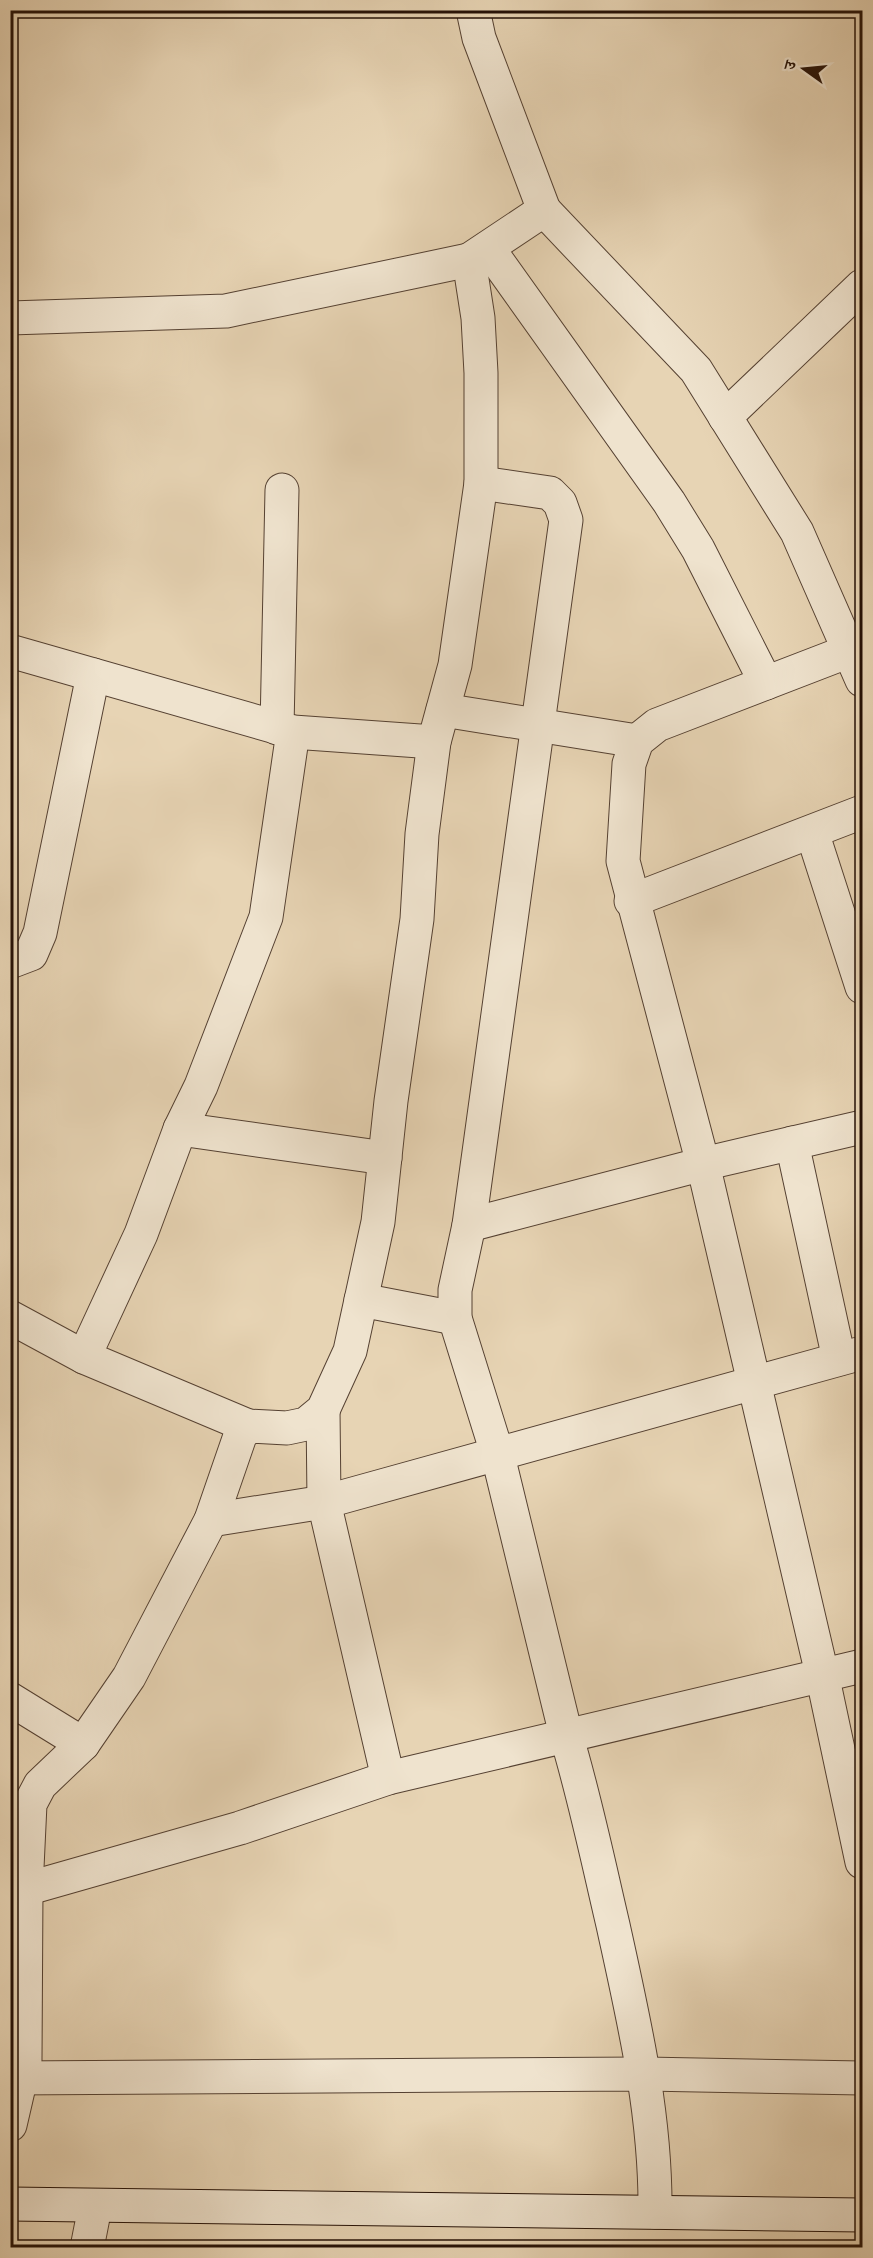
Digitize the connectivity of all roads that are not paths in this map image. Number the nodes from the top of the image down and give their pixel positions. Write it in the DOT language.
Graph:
graph roads {
  1 [pos="473,10"];
  2 [pos="544,210"];
  3 [pos="479,254"];
  4 [pos="862,286"];
  5 [pos="10,318"];
  6 [pos="725,417"];
  7 [pos="481,483"];
  8 [pos="282,490"];
  9 [pos="856,645"];
  10 [pos="10,651"];
  11 [pos="93,675"];
  12 [pos="862,680"];
  13 [pos="766,683"];
  14 [pos="443,710"];
  15 [pos="537,723"];
  16 [pos="285,730"];
  17 [pos="637,741"];
  18 [pos="434,742"];
  19 [pos="862,812"];
  20 [pos="812,832"];
  21 [pos="632,901"];
  22 [pos="10,962"];
  23 [pos="862,987"];
  24 [pos="862,1127"];
  25 [pos="180,1129"];
  26 [pos="792,1143"];
  27 [pos="385,1158"];
  28 [pos="703,1164"];
  29 [pos="469,1225"];
  30 [pos="361,1300"];
  31 [pos="10,1317"];
  32 [pos="454,1318"];
  33 [pos="851,1356"];
  34 [pos="84,1357"];
  35 [pos="753,1382"];
  36 [pos="323,1410"];
  37 [pos="248,1426"];
  38 [pos="498,1455"];
  39 [pos="324,1502"];
  40 [pos="211,1520"];
  41 [pos="862,1666"];
  42 [pos="822,1674"];
  43 [pos="10,1699"];
  44 [pos="566,1735"];
  45 [pos="83,1744"];
  46 [pos="388,1778"];
  47 [pos="25,1785"];
  48 [pos="862,1862"];
  49 [pos="26,1889"];
  50 [pos="645,2074"];
  51 [pos="16,2078"];
  52 [pos="862,2078"];
  53 [pos="10,2125"];
  54 [pos="10,2204"];
  55 [pos="95,2207"];
  56 [pos="655,2212"];
  57 [pos="862,2215"];
  58 [pos="87,2247"];
  1 -- 2 [label="street"];
  2 -- 3 [label="street"];
  2 -- 6 [label="street"];
  3 -- 5 [label="street"];
  3 -- 7 [label="street"];
  3 -- 13 [label="street"];
  4 -- 6 [label="street"];
  6 -- 9 [label="street"];
  7 -- 14 [label="street"];
  7 -- 15 [label="street"];
  8 -- 16 [label="street"];
  9 -- 12 [label="street"];
  9 -- 13 [label="street"];
  10 -- 11 [label="street"];
  11 -- 16 [label="street"];
  11 -- 22 [label="street"];
  13 -- 17 [label="street"];
  14 -- 15 [label="street"];
  14 -- 18 [label="street"];
  15 -- 17 [label="street"];
  15 -- 29 [label="street"];
  16 -- 18 [label="street"];
  16 -- 25 [label="street"];
  17 -- 21 [label="street"];
  18 -- 27 [label="street"];
  19 -- 20 [label="street"];
  20 -- 21 [label="street"];
  20 -- 23 [label="street"];
  21 -- 28 [label="street"];
  24 -- 26 [label="street"];
  25 -- 27 [label="street"];
  25 -- 34 [label="street"];
  26 -- 28 [label="street"];
  26 -- 33 [label="street"];
  27 -- 30 [label="street"];
  28 -- 29 [label="street"];
  28 -- 35 [label="street"];
  29 -- 32 [label="street"];
  30 -- 32 [label="street"];
  30 -- 36 [label="street"];
  31 -- 34 [label="street"];
  32 -- 38 [label="street"];
  33 -- 35 [label="street"];
  34 -- 37 [label="street"];
  35 -- 38 [label="street"];
  35 -- 42 [label="street"];
  36 -- 37 [label="street"];
  36 -- 39 [label="street"];
  37 -- 40 [label="street"];
  38 -- 39 [label="street"];
  38 -- 44 [label="street"];
  39 -- 40 [label="street"];
  39 -- 46 [label="street"];
  40 -- 45 [label="street"];
  41 -- 42 [label="street"];
  42 -- 44 [label="street"];
  42 -- 48 [label="street"];
  43 -- 45 [label="street"];
  44 -- 46 [label="street"];
  44 -- 50 [label="street"];
  45 -- 47 [label="street"];
  46 -- 49 [label="street"];
  47 -- 49 [label="street"];
  49 -- 51 [label="street"];
  50 -- 51 [label="street"];
  50 -- 52 [label="street"];
  50 -- 56 [label="street"];
  51 -- 53 [label="street"];
  54 -- 55 [label="street"];
  55 -- 56 [label="street"];
  55 -- 58 [label="street"];
  56 -- 57 [label="street"];
}
